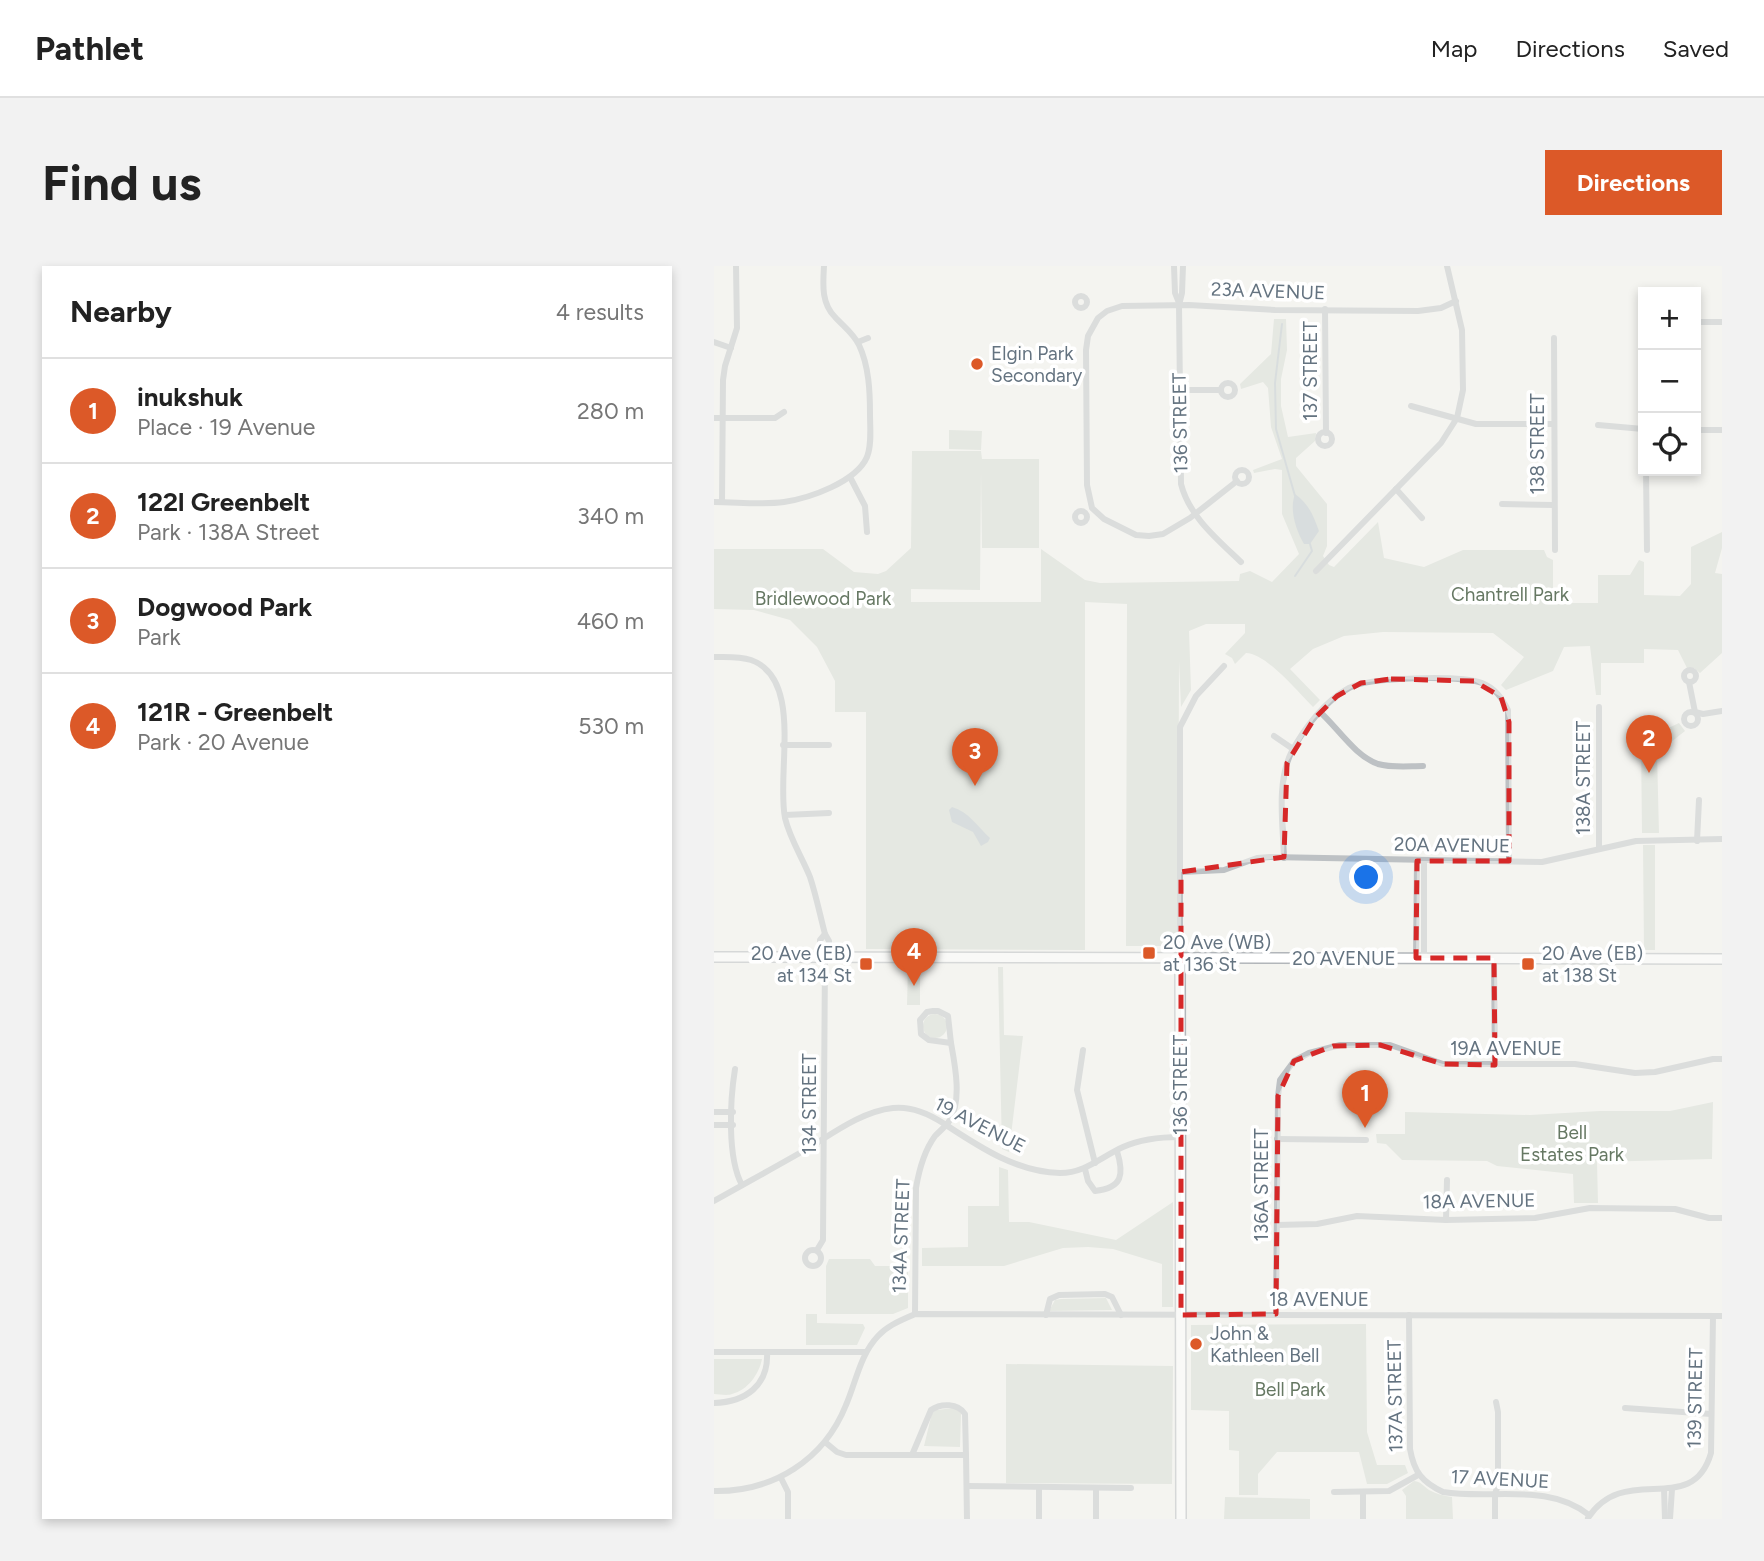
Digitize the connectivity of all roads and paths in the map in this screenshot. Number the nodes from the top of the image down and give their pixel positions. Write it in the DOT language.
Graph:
graph roads {
  1 [pos="736,266"];
  2 [pos="824,266"];
  3 [pos="1174,266"];
  4 [pos="1183,266"];
  5 [pos="1447,266"];
  6 [pos="1456,300"];
  7 [pos="1179,304"];
  8 [pos="1086,306"];
  9 [pos="1325,309"];
  10 [pos="1098,318"];
  11 [pos="1701,322"];
  12 [pos="1722,323"];
  13 [pos="868,338"];
  14 [pos="1554,338"];
  15 [pos="714,342"];
  16 [pos="858,342"];
  17 [pos="731,348"];
  18 [pos="1179,390"];
  19 [pos="1221,390"];
  20 [pos="1411,406"];
  21 [pos="785,411"];
  22 [pos="714,418"];
  23 [pos="723,418"];
  24 [pos="1457,418"];
  25 [pos="1553,424"];
  26 [pos="1598,425"];
  27 [pos="1638,429"];
  28 [pos="1701,429"];
  29 [pos="1722,430"];
  30 [pos="1326,433"];
  31 [pos="1646,476"];
  32 [pos="850,477"];
  33 [pos="1237,481"];
  34 [pos="1396,489"];
  35 [pos="714,502"];
  36 [pos="722,502"];
  37 [pos="1502,504"];
  38 [pos="1553,505"];
  39 [pos="1092,508"];
  40 [pos="1085,513"];
  41 [pos="1196,514"];
  42 [pos="1422,519"];
  43 [pos="867,532"];
  44 [pos="1555,550"];
  45 [pos="1647,550"];
  46 [pos="1241,562"];
  47 [pos="1316,571"];
  48 [pos="714,657"];
  49 [pos="1224,666"];
  50 [pos="1689,682"];
  51 [pos="1599,707"];
  52 [pos="1722,711"];
  53 [pos="1320,712"];
  54 [pos="1274,736"];
  55 [pos="783,745"];
  56 [pos="829,745"];
  57 [pos="1293,749"];
  58 [pos="1423,766"];
  59 [pos="1699,800"];
  60 [pos="829,813"];
  61 [pos="785,815"];
  62 [pos="1722,839"];
  63 [pos="1697,841"];
  64 [pos="1599,849"];
  65 [pos="1284,858"];
  66 [pos="1420,860"];
  67 [pos="1509,861"];
  68 [pos="1181,872"];
  69 [pos="714,957"];
  70 [pos="825,957"];
  71 [pos="1180,957"];
  72 [pos="1420,958"];
  73 [pos="1494,958"];
  74 [pos="1722,959"];
  75 [pos="951,1043"];
  76 [pos="1083,1050"];
  77 [pos="1722,1059"];
  78 [pos="1294,1061"];
  79 [pos="1495,1065"];
  80 [pos="735,1069"];
  81 [pos="714,1112"];
  82 [pos="733,1112"];
  83 [pos="714,1125"];
  84 [pos="733,1125"];
  85 [pos="946,1125"];
  86 [pos="1180,1137"];
  87 [pos="825,1138"];
  88 [pos="1277,1139"];
  89 [pos="1366,1140"];
  90 [pos="1117,1151"];
  91 [pos="1095,1163"];
  92 [pos="1085,1169"];
  93 [pos="1447,1180"];
  94 [pos="741,1185"];
  95 [pos="714,1201"];
  96 [pos="1722,1218"];
  97 [pos="1446,1220"];
  98 [pos="1277,1225"];
  99 [pos="817,1250"];
  100 [pos="915,1314"];
  101 [pos="1276,1314"];
  102 [pos="1046,1315"];
  103 [pos="1121,1315"];
  104 [pos="1181,1315"];
  105 [pos="1409,1315"];
  106 [pos="1713,1317"];
  107 [pos="1722,1317"];
  108 [pos="714,1352"];
  109 [pos="767,1352"];
  110 [pos="866,1352"];
  111 [pos="1496,1402"];
  112 [pos="714,1403"];
  113 [pos="1625,1408"];
  114 [pos="1711,1414"];
  115 [pos="825,1442"];
  116 [pos="912,1455"];
  117 [pos="967,1455"];
  118 [pos="1418,1475"];
  119 [pos="1699,1477"];
  120 [pos="780,1478"];
  121 [pos="967,1486"];
  122 [pos="1039,1487"];
  123 [pos="1096,1488"];
  124 [pos="1131,1488"];
  125 [pos="1664,1489"];
  126 [pos="1672,1489"];
  127 [pos="714,1491"];
  128 [pos="1334,1492"];
  129 [pos="1363,1492"];
  130 [pos="1495,1494"];
  131 [pos="1588,1517"];
  132 [pos="788,1519"];
  133 [pos="967,1519"];
  134 [pos="1039,1519"];
  135 [pos="1096,1519"];
  136 [pos="1181,1519"];
  137 [pos="1363,1519"];
  138 [pos="1495,1519"];
  139 [pos="1668,1519"];
  1 -- 17 [label="street"];
  2 -- 16 [label="street"];
  3 -- 7 [label="street, 136 STREET"];
  4 -- 7 [label="street, 136 STREET"];
  5 -- 6 [label="street"];
  6 -- 9 [label="street, 23A AVENUE"];
  6 -- 24 [label="street"];
  7 -- 9 [label="street, 23A AVENUE"];
  7 -- 10 [label="street, 23A AVENUE"];
  7 -- 18 [label="street, 136 STREET"];
  8 -- 10 [label="street"];
  9 -- 30 [label="street, 137 STREET"];
  10 -- 39 [label="street"];
  11 -- 12 [label="street"];
  13 -- 16 [label="street"];
  14 -- 25 [label="street, 138 STREET"];
  15 -- 17 [label="street"];
  16 -- 32 [label="street"];
  17 -- 23 [label="street"];
  18 -- 19 [label="street"];
  18 -- 41 [label="street, 136 STREET"];
  20 -- 24 [label="street"];
  21 -- 23 [label="street"];
  22 -- 23 [label="street"];
  23 -- 36 [label="street"];
  24 -- 25 [label="street"];
  24 -- 34 [label="street"];
  25 -- 38 [label="street, 138 STREET"];
  26 -- 27 [label="street"];
  28 -- 29 [label="street"];
  31 -- 45 [label="street"];
  32 -- 36 [label="street"];
  32 -- 43 [label="street"];
  33 -- 41 [label="street"];
  34 -- 42 [label="street"];
  34 -- 47 [label="street"];
  35 -- 36 [label="street"];
  37 -- 38 [label="street"];
  38 -- 44 [label="street, 138 STREET"];
  39 -- 40 [label="street"];
  39 -- 41 [label="street"];
  41 -- 46 [label="street, 136 STREET"];
  48 -- 55 [label="street, 134 STREET"];
  49 -- 68 [label="street, 136 STREET"];
  50 -- 52 [label="street"];
  51 -- 64 [label="street, 138A STREET"];
  53 -- 57 [label="street"];
  53 -- 58 [label="street"];
  53 -- 67 [label="street"];
  54 -- 57 [label="street"];
  55 -- 56 [label="street"];
  55 -- 61 [label="street, 134 STREET"];
  57 -- 65 [label="street"];
  59 -- 63 [label="street"];
  60 -- 61 [label="street"];
  61 -- 70 [label="street, 134 STREET"];
  62 -- 63 [label="street, 20A AVENUE"];
  63 -- 64 [label="street, 20A AVENUE"];
  64 -- 67 [label="street, 20A AVENUE"];
  65 -- 66 [label="street, 20A AVENUE"];
  65 -- 68 [label="street, 20A AVENUE"];
  66 -- 67 [label="street, 20A AVENUE"];
  66 -- 72 [label="street"];
  68 -- 71 [label="street, 136 STREET"];
  69 -- 70 [label="street, 20 AVENUE"];
  70 -- 71 [label="street, 20 AVENUE"];
  70 -- 87 [label="street, 134 STREET"];
  71 -- 72 [label="street, 20 AVENUE"];
  71 -- 86 [label="street, 136 STREET"];
  72 -- 73 [label="street, 20 AVENUE"];
  73 -- 74 [label="street, 20 AVENUE"];
  73 -- 79 [label="street"];
  75 -- 75 [label="street, 134A STREET"];
  75 -- 85 [label="street, 134A STREET"];
  76 -- 91 [label="street"];
  77 -- 79 [label="street, 19A AVENUE"];
  78 -- 79 [label="street, 19A AVENUE"];
  78 -- 88 [label="street, 136A STREET"];
  80 -- 82 [label="street"];
  81 -- 82 [label="street"];
  82 -- 84 [label="street"];
  83 -- 84 [label="street"];
  84 -- 94 [label="street"];
  85 -- 87 [label="street, 19 AVENUE"];
  85 -- 92 [label="street, 19 AVENUE"];
  85 -- 100 [label="street, 134A STREET"];
  86 -- 90 [label="street, 19 AVENUE"];
  86 -- 104 [label="street, 136 STREET"];
  87 -- 94 [label="street"];
  87 -- 99 [label="street, 134 STREET"];
  88 -- 89 [label="street"];
  88 -- 98 [label="street, 136A STREET"];
  90 -- 91 [label="street, 19 AVENUE"];
  90 -- 92 [label="street"];
  91 -- 92 [label="street, 19 AVENUE"];
  93 -- 97 [label="street"];
  94 -- 95 [label="street"];
  96 -- 97 [label="street, 18A AVENUE"];
  97 -- 98 [label="street, 18A AVENUE"];
  98 -- 101 [label="street, 136A STREET"];
  100 -- 102 [label="street, 18 AVENUE"];
  100 -- 110 [label="street"];
  101 -- 104 [label="street, 18 AVENUE"];
  101 -- 105 [label="street, 18 AVENUE"];
  102 -- 103 [label="street, 18 AVENUE"];
  102 -- 103 [label="street"];
  103 -- 104 [label="street, 18 AVENUE"];
  104 -- 136 [label="street, 136 STREET"];
  105 -- 106 [label="street, 18 AVENUE"];
  105 -- 118 [label="street, 137A STREET"];
  106 -- 107 [label="street, 18 AVENUE"];
  106 -- 114 [label="street, 139 STREET"];
  108 -- 109 [label="street"];
  109 -- 110 [label="street"];
  109 -- 112 [label="street"];
  110 -- 115 [label="street"];
  111 -- 130 [label="street"];
  113 -- 114 [label="street"];
  114 -- 119 [label="street, 139 STREET"];
  115 -- 116 [label="street"];
  115 -- 120 [label="street"];
  116 -- 117 [label="street"];
  116 -- 117 [label="street"];
  117 -- 121 [label="street"];
  118 -- 129 [label="street"];
  118 -- 130 [label="street, 17 AVENUE"];
  119 -- 126 [label="street, 17 AVENUE"];
  120 -- 127 [label="street"];
  120 -- 132 [label="street"];
  121 -- 122 [label="street"];
  121 -- 133 [label="street"];
  122 -- 123 [label="street"];
  122 -- 134 [label="street"];
  123 -- 124 [label="street"];
  123 -- 135 [label="street"];
  125 -- 126 [label="street, 17 AVENUE"];
  125 -- 131 [label="street, 17 AVENUE"];
  125 -- 139 [label="street"];
  126 -- 139 [label="street"];
  128 -- 129 [label="street"];
  129 -- 137 [label="street"];
  130 -- 131 [label="street, 17 AVENUE"];
  130 -- 138 [label="street"];
}
